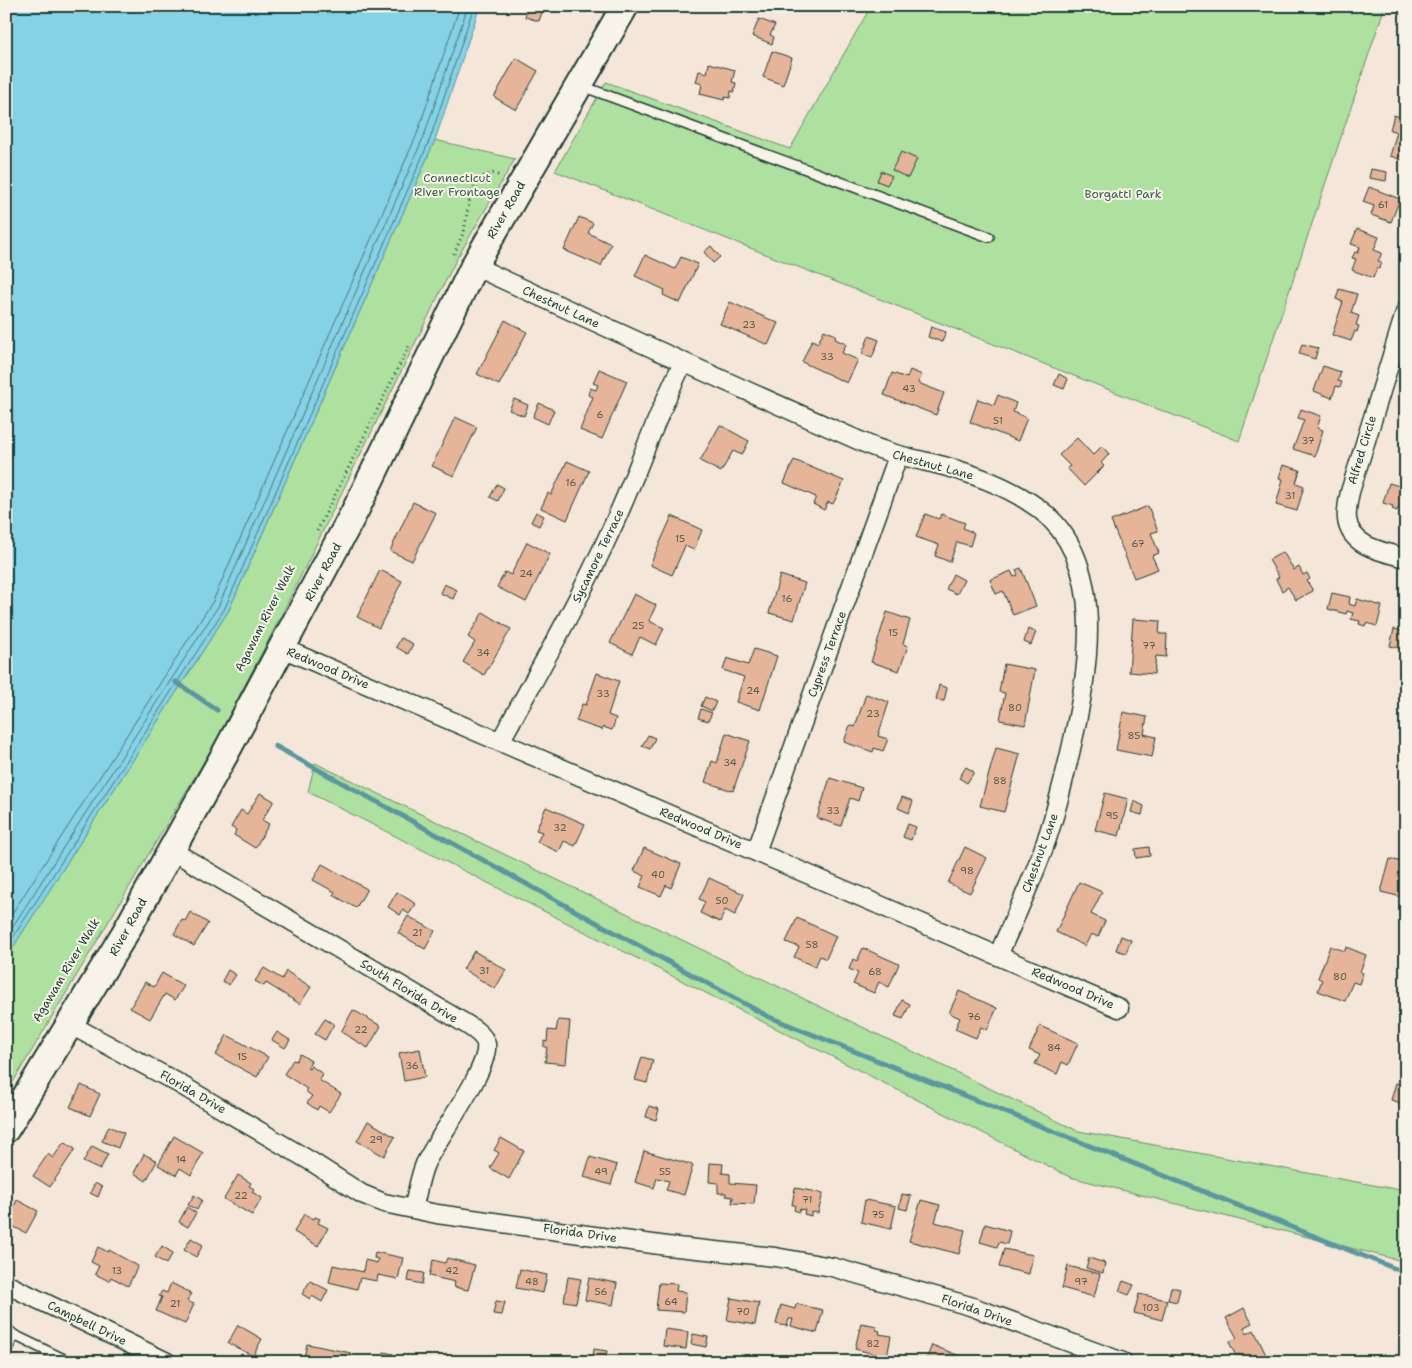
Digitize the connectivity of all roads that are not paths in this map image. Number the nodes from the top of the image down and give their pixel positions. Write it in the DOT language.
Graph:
graph roads {
  1 [pos="625,6"];
  2 [pos="580,85"];
  3 [pos="990,237"];
  4 [pos="463,262"];
  5 [pos="1405,313"];
  6 [pos="683,363"];
  7 [pos="898,456"];
  8 [pos="1406,558"];
  9 [pos="282,648"];
  10 [pos="500,742"];
  11 [pos="171,850"];
  12 [pos="756,852"];
  13 [pos="998,956"];
  14 [pos="1119,1008"];
  15 [pos="71,1024"];
  16 [pos="6,1129"];
  17 [pos="413,1209"];
  18 [pos="6,1284"];
  19 [pos="6,1328"];
  20 [pos="14,1335"];
  21 [pos="6,1351"];
  22 [pos="70,1362"];
  23 [pos="167,1362"];
  24 [pos="1123,1362"];
  1 -- 2 [label="street, River Road"];
  2 -- 3 [label="lane"];
  2 -- 4 [label="street, River Road"];
  4 -- 6 [label="street, Chestnut Lane"];
  4 -- 9 [label="street, River Road"];
  5 -- 8 [label="street, Alfred Circle"];
  6 -- 7 [label="street, Chestnut Lane"];
  6 -- 10 [label="street, Sycamore Terrace"];
  7 -- 12 [label="street, Cypress Terrace"];
  7 -- 13 [label="street, Chestnut Lane"];
  9 -- 10 [label="street, Redwood Drive"];
  9 -- 11 [label="street, River Road"];
  10 -- 12 [label="street, Redwood Drive"];
  11 -- 15 [label="street, River Road"];
  11 -- 17 [label="street, South Florida Drive"];
  12 -- 13 [label="street, Redwood Drive"];
  13 -- 14 [label="street, Redwood Drive"];
  15 -- 16 [label="street, River Road"];
  15 -- 17 [label="street, Florida Drive"];
  17 -- 24 [label="street, Florida Drive"];
  18 -- 23 [label="street, Campbell Drive"];
  19 -- 20 [label="lane"];
  20 -- 21 [label="lane"];
  20 -- 22 [label="lane"];
}
